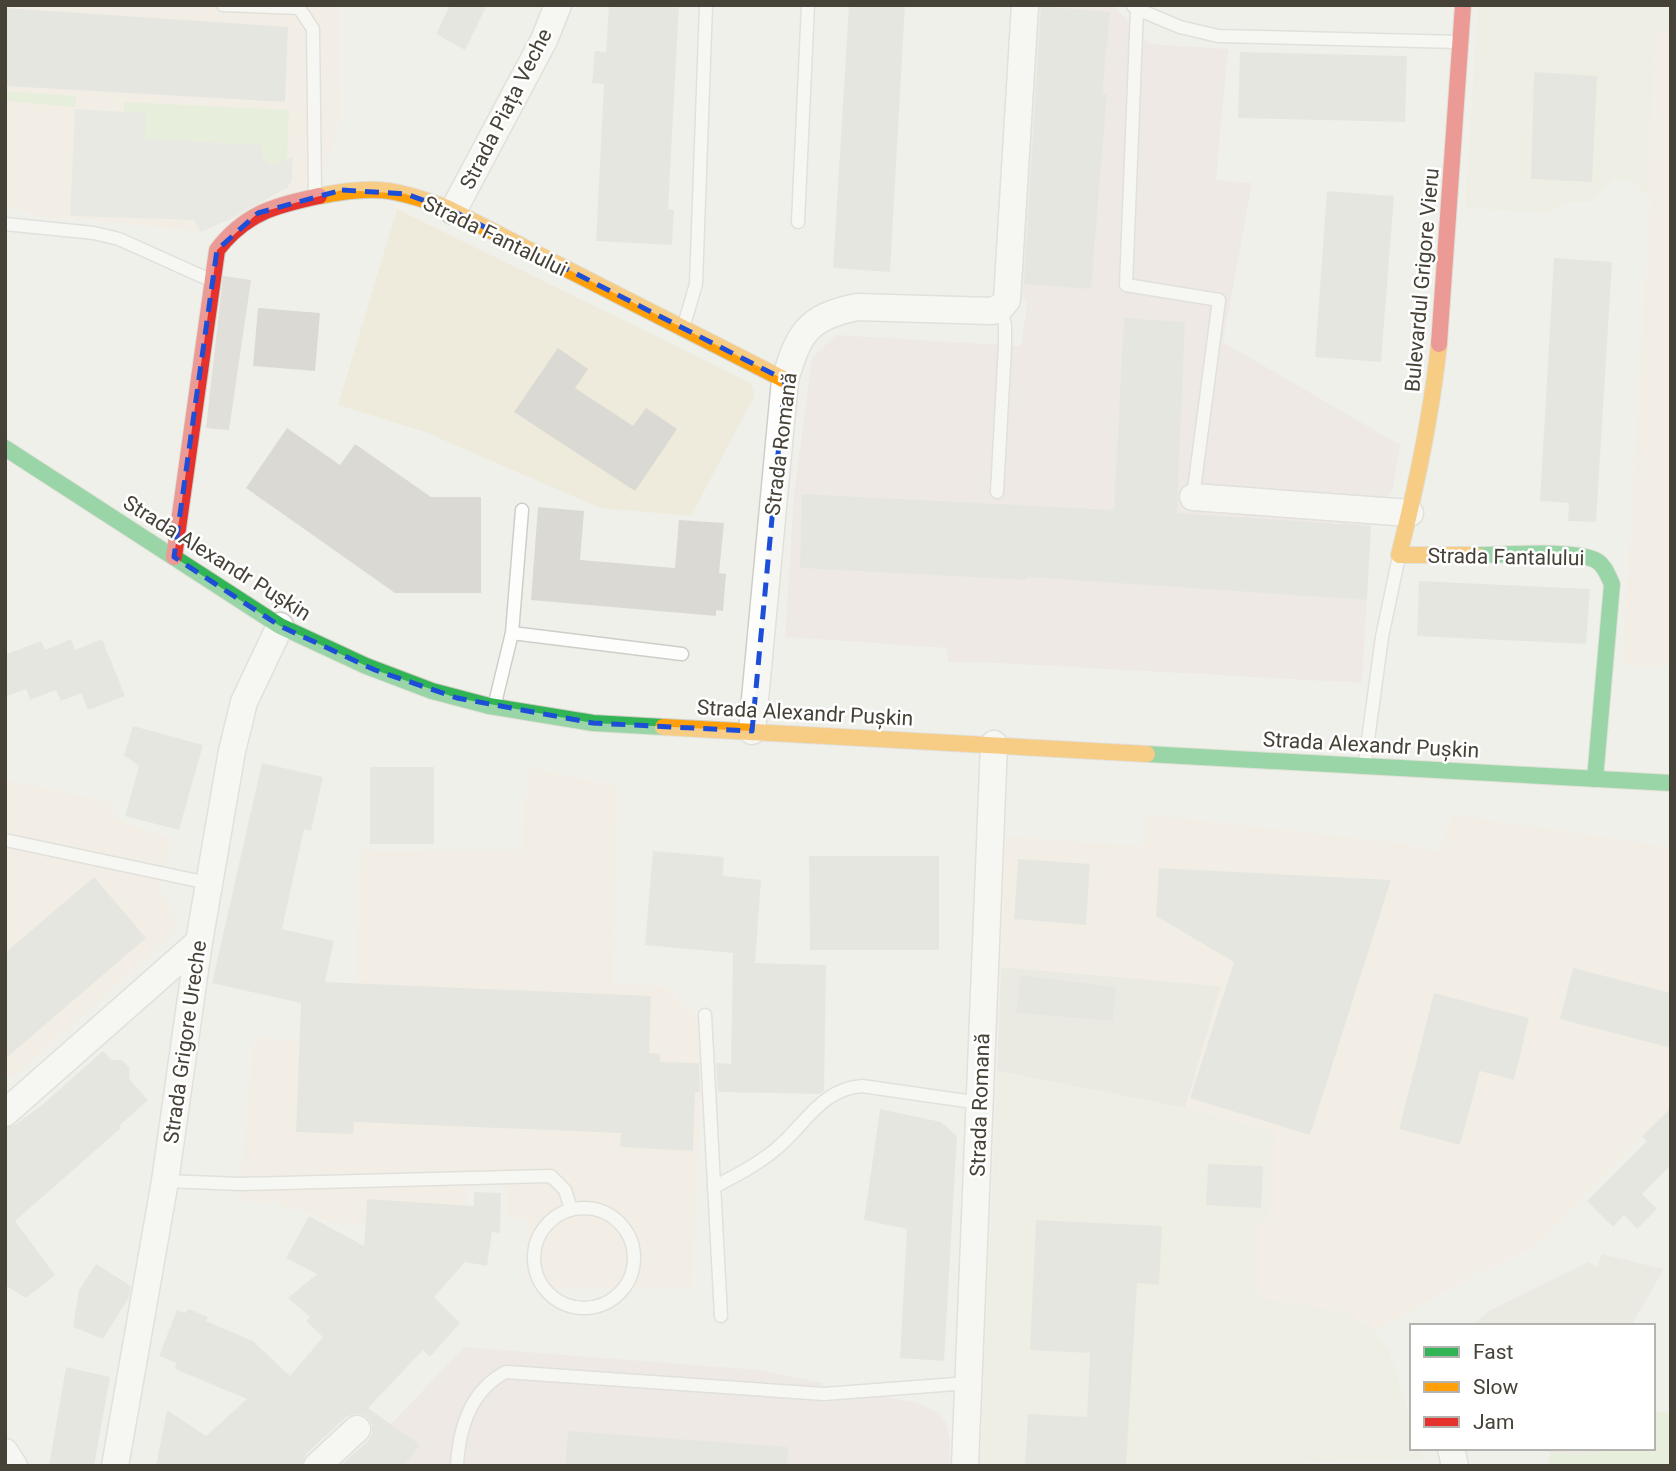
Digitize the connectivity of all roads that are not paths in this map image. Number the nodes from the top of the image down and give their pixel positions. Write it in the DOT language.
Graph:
graph roads {
  1 [pos="223,5"];
  2 [pos="558,5"];
  3 [pos="706,5"];
  4 [pos="808,5"];
  5 [pos="1025,5"];
  6 [pos="1463,5"];
  7 [pos="1135,7"];
  8 [pos="1461,42"];
  9 [pos="315,198"];
  10 [pos="453,211"];
  11 [pos="798,222"];
  12 [pos="5,224"];
  13 [pos="212,281"];
  14 [pos="1001,307"];
  15 [pos="682,330"];
  16 [pos="785,380"];
  17 [pos="5,448"];
  18 [pos="997,492"];
  19 [pos="1193,497"];
  20 [pos="522,510"];
  21 [pos="1410,513"];
  22 [pos="1399,555"];
  23 [pos="174,557"];
  24 [pos="280,626"];
  25 [pos="512,633"];
  26 [pos="681,653"];
  27 [pos="494,706"];
  28 [pos="752,731"];
  29 [pos="994,744"];
  30 [pos="1365,766"];
  31 [pos="1595,779"];
  32 [pos="1671,783"];
  33 [pos="5,840"];
  34 [pos="208,883"];
  35 [pos="199,942"];
  36 [pos="705,1015"];
  37 [pos="980,1103"];
  38 [pos="5,1114"];
  39 [pos="165,1181"];
  40 [pos="714,1187"];
  41 [pos="572,1209"];
  42 [pos="721,1316"];
  43 [pos="969,1382"];
  44 [pos="357,1429"];
  45 [pos="5,1452"];
  46 [pos="13,1466"];
  47 [pos="115,1466"];
  48 [pos="317,1466"];
  49 [pos="457,1466"];
  50 [pos="965,1466"];
  1 -- 9 [label="lane"];
  2 -- 10 [label="street, Strada Piața Veche"];
  3 -- 15 [label="lane"];
  4 -- 11 [label="lane"];
  5 -- 14 [label="street"];
  6 -- 8 [label="street, Bulevardul Grigore Vieru"];
  7 -- 8 [label="lane"];
  7 -- 19 [label="lane"];
  8 -- 21 [label="street, Bulevardul Grigore Vieru"];
  9 -- 10 [label="street, Strada Fantalului"];
  9 -- 13 [label="street, Strada Fantalului"];
  10 -- 15 [label="street, Strada Fantalului"];
  12 -- 13 [label="lane"];
  13 -- 23 [label="street, Strada Fantalului"];
  14 -- 16 [label="street, Strada Romană"];
  14 -- 18 [label="lane"];
  15 -- 16 [label="street, Strada Fantalului"];
  16 -- 28 [label="street, Strada Romană"];
  17 -- 23 [label="street, Strada Alexandr Pușkin"];
  19 -- 21 [label="street"];
  20 -- 25 [label="lane"];
  21 -- 22 [label="street, Bulevardul Grigore Vieru"];
  22 -- 30 [label="lane"];
  22 -- 31 [label="street, Strada Fantalului"];
  23 -- 24 [label="street, Strada Alexandr Pușkin"];
  24 -- 27 [label="street, Strada Alexandr Pușkin"];
  24 -- 34 [label="street, Strada Grigore Ureche"];
  25 -- 26 [label="lane"];
  25 -- 27 [label="lane"];
  27 -- 28 [label="street, Strada Alexandr Pușkin"];
  28 -- 29 [label="street, Strada Alexandr Pușkin"];
  29 -- 30 [label="street, Strada Alexandr Pușkin"];
  29 -- 37 [label="street, Strada Romană"];
  30 -- 31 [label="street, Strada Alexandr Pușkin"];
  31 -- 32 [label="street, Strada Alexandr Pușkin"];
  33 -- 34 [label="lane"];
  34 -- 35 [label="street, Strada Grigore Ureche"];
  35 -- 38 [label="street"];
  35 -- 39 [label="street, Strada Grigore Ureche"];
  36 -- 40 [label="lane"];
  37 -- 40 [label="lane"];
  37 -- 43 [label="street, Strada Romană"];
  39 -- 41 [label="lane"];
  39 -- 47 [label="street, Strada Grigore Ureche"];
  40 -- 42 [label="lane"];
  41 -- 41 [label="lane"];
  43 -- 49 [label="lane"];
  43 -- 50 [label="street, Strada Romană"];
  44 -- 48 [label="street"];
  45 -- 46 [label="street"];
}
